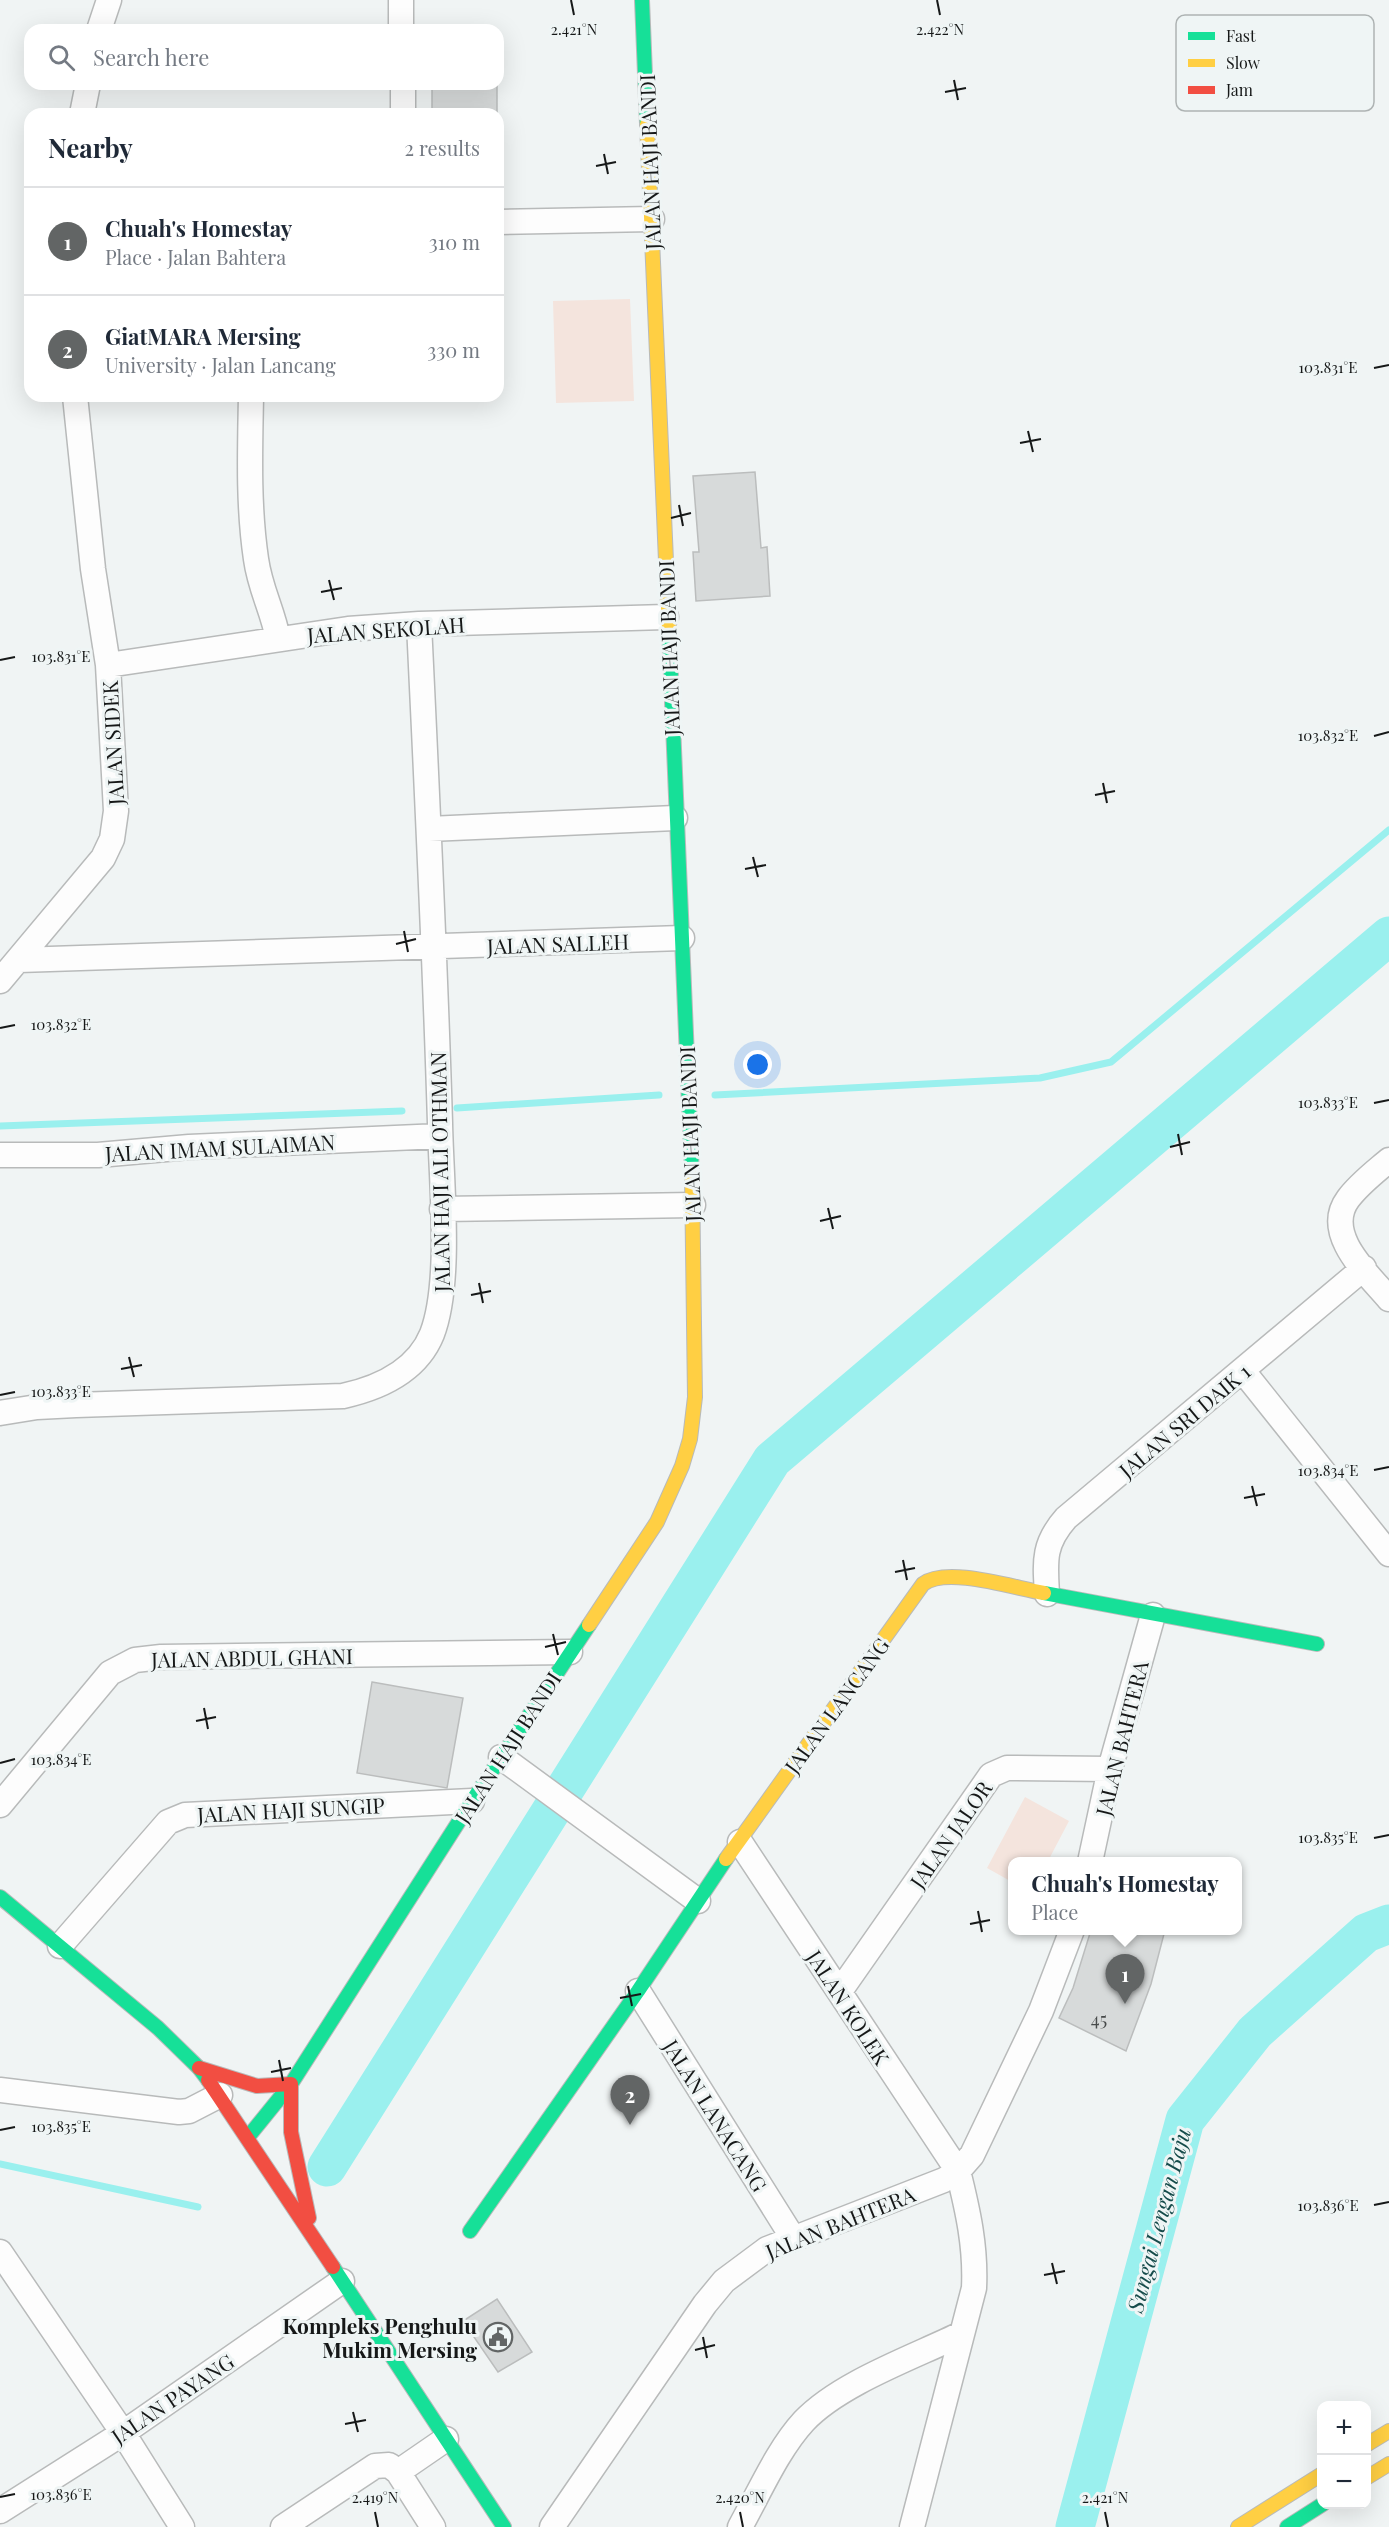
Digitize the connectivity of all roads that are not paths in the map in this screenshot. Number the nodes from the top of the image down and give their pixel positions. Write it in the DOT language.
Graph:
graph roads {
  1 [pos="110,0"];
  2 [pos="400,0"];
  3 [pos="642,0"];
  4 [pos="101,24"];
  5 [pos="401,24"];
  6 [pos="87,90"];
  7 [pos="403,90"];
  8 [pos="83,108"];
  9 [pos="403,108"];
  10 [pos="652,219"];
  11 [pos="504,222"];
  12 [pos="76,402"];
  13 [pos="251,402"];
  14 [pos="666,617"];
  15 [pos="419,624"];
  16 [pos="278,639"];
  17 [pos="108,665"];
  18 [pos="675,818"];
  19 [pos="429,829"];
  20 [pos="682,938"];
  21 [pos="434,947"];
  22 [pos="19,960"];
  23 [pos="0,981"];
  24 [pos="440,1136"];
  25 [pos="0,1155"];
  26 [pos="1389,1160"];
  27 [pos="693,1204"];
  28 [pos="442,1209"];
  29 [pos="1364,1268"];
  30 [pos="1389,1299"];
  31 [pos="1243,1371"];
  32 [pos="0,1413"];
  33 [pos="1389,1554"];
  34 [pos="1047,1594"];
  35 [pos="1153,1615"];
  36 [pos="1317,1644"];
  37 [pos="570,1653"];
  38 [pos="501,1757"];
  39 [pos="1110,1769"];
  40 [pos="472,1801"];
  41 [pos="0,1805"];
  42 [pos="740,1842"];
  43 [pos="1091,1857"];
  44 [pos="0,1897"];
  45 [pos="698,1901"];
  46 [pos="1069,1935"];
  47 [pos="60,1946"];
  48 [pos="638,1991"];
  49 [pos="840,1991"];
  50 [pos="199,2068"];
  51 [pos="291,2084"];
  52 [pos="0,2090"];
  53 [pos="219,2095"];
  54 [pos="248,2137"];
  55 [pos="958,2172"];
  56 [pos="471,2231"];
  57 [pos="794,2238"];
  58 [pos="315,2240"];
  59 [pos="0,2252"];
  60 [pos="342,2281"];
  61 [pos="961,2334"];
  62 [pos="1389,2431"];
  63 [pos="123,2433"];
  64 [pos="446,2439"];
  65 [pos="1371,2442"];
  66 [pos="1389,2464"];
  67 [pos="398,2472"];
  68 [pos="1371,2475"];
  69 [pos="1317,2477"];
  70 [pos="1292,2492"];
  71 [pos="1317,2509"];
  72 [pos="0,2511"];
  73 [pos="1294,2525"];
  74 [pos="182,2527"];
  75 [pos="283,2527"];
  76 [pos="433,2527"];
  77 [pos="504,2527"];
  78 [pos="552,2527"];
  79 [pos="740,2527"];
  80 [pos="912,2527"];
  81 [pos="1238,2527"];
  1 -- 4 [label="street"];
  2 -- 5 [label="street"];
  3 -- 10 [label="main road, JALAN HAJI BANDI"];
  6 -- 8 [label="street"];
  7 -- 9 [label="street"];
  10 -- 11 [label="street"];
  10 -- 14 [label="main road, JALAN HAJI BANDI"];
  12 -- 17 [label="street, JALAN SIDEK"];
  13 -- 16 [label="street"];
  14 -- 15 [label="street, JALAN SEKOLAH"];
  14 -- 18 [label="main road, JALAN HAJI BANDI"];
  15 -- 16 [label="street, JALAN SEKOLAH"];
  15 -- 19 [label="street, JALAN HAJI ALI OTHMAN"];
  16 -- 17 [label="street, JALAN SEKOLAH"];
  17 -- 22 [label="street, JALAN SIDEK"];
  18 -- 19 [label="street"];
  18 -- 20 [label="main road, JALAN HAJI BANDI"];
  19 -- 21 [label="street, JALAN HAJI ALI OTHMAN"];
  20 -- 21 [label="street, JALAN SALLEH"];
  20 -- 27 [label="main road, JALAN HAJI BANDI"];
  21 -- 22 [label="street, JALAN SALLEH"];
  21 -- 24 [label="street, JALAN HAJI ALI OTHMAN"];
  22 -- 23 [label="street, JALAN SIDEK"];
  24 -- 25 [label="street, JALAN IMAM SULAIMAN"];
  24 -- 28 [label="street, JALAN HAJI ALI OTHMAN"];
  26 -- 29 [label="street"];
  27 -- 28 [label="street"];
  27 -- 37 [label="main road, JALAN HAJI BANDI"];
  28 -- 32 [label="street, JALAN HAJI ALI OTHMAN"];
  29 -- 30 [label="street"];
  29 -- 31 [label="street, JALAN SRI DAIK 1"];
  31 -- 33 [label="street"];
  31 -- 34 [label="street, JALAN SRI DAIK 1"];
  34 -- 35 [label="main road, JALAN LANCANG"];
  34 -- 42 [label="main road, JALAN LANCANG"];
  35 -- 36 [label="main road, JALAN LANCANG"];
  35 -- 39 [label="street, JALAN BAHTERA"];
  37 -- 38 [label="main road, JALAN HAJI BANDI"];
  37 -- 41 [label="street, JALAN ABDUL GHANI"];
  38 -- 40 [label="main road, JALAN HAJI BANDI"];
  38 -- 45 [label="street"];
  39 -- 43 [label="street, JALAN BAHTERA"];
  39 -- 49 [label="street, JALAN JALOR"];
  40 -- 47 [label="street, JALAN HAJI SUNGIP"];
  40 -- 51 [label="main road, JALAN HAJI BANDI"];
  42 -- 45 [label="main road, JALAN LANCANG"];
  42 -- 49 [label="street, JALAN KOLEK"];
  44 -- 47 [label="main road"];
  45 -- 48 [label="main road, JALAN LANCANG"];
  46 -- 55 [label="street, JALAN BAHTERA"];
  47 -- 50 [label="main road"];
  48 -- 56 [label="main road, JALAN LANCANG"];
  48 -- 57 [label="street, JALAN LANACANG"];
  49 -- 55 [label="street, JALAN KOLEK"];
  50 -- 51 [label="main road"];
  50 -- 53 [label="main road"];
  51 -- 54 [label="main road, JALAN HAJI BANDI"];
  51 -- 58 [label="main road"];
  52 -- 53 [label="street"];
  53 -- 54 [label="main road"];
  54 -- 58 [label="main road"];
  55 -- 57 [label="street, JALAN BAHTERA"];
  55 -- 61 [label="street"];
  57 -- 78 [label="street, JALAN BAHTERA"];
  58 -- 60 [label="main road"];
  59 -- 63 [label="street"];
  60 -- 63 [label="street, JALAN PAYANG"];
  60 -- 64 [label="main road"];
  61 -- 79 [label="street"];
  61 -- 80 [label="street"];
  62 -- 65 [label="main road"];
  63 -- 72 [label="street, JALAN PAYANG"];
  63 -- 74 [label="street"];
  64 -- 67 [label="street"];
  64 -- 77 [label="main road"];
  66 -- 68 [label="main road"];
  67 -- 75 [label="street"];
  67 -- 76 [label="street"];
  69 -- 70 [label="main road"];
  70 -- 73 [label="main road"];
  70 -- 81 [label="main road"];
  71 -- 73 [label="main road"];
}
